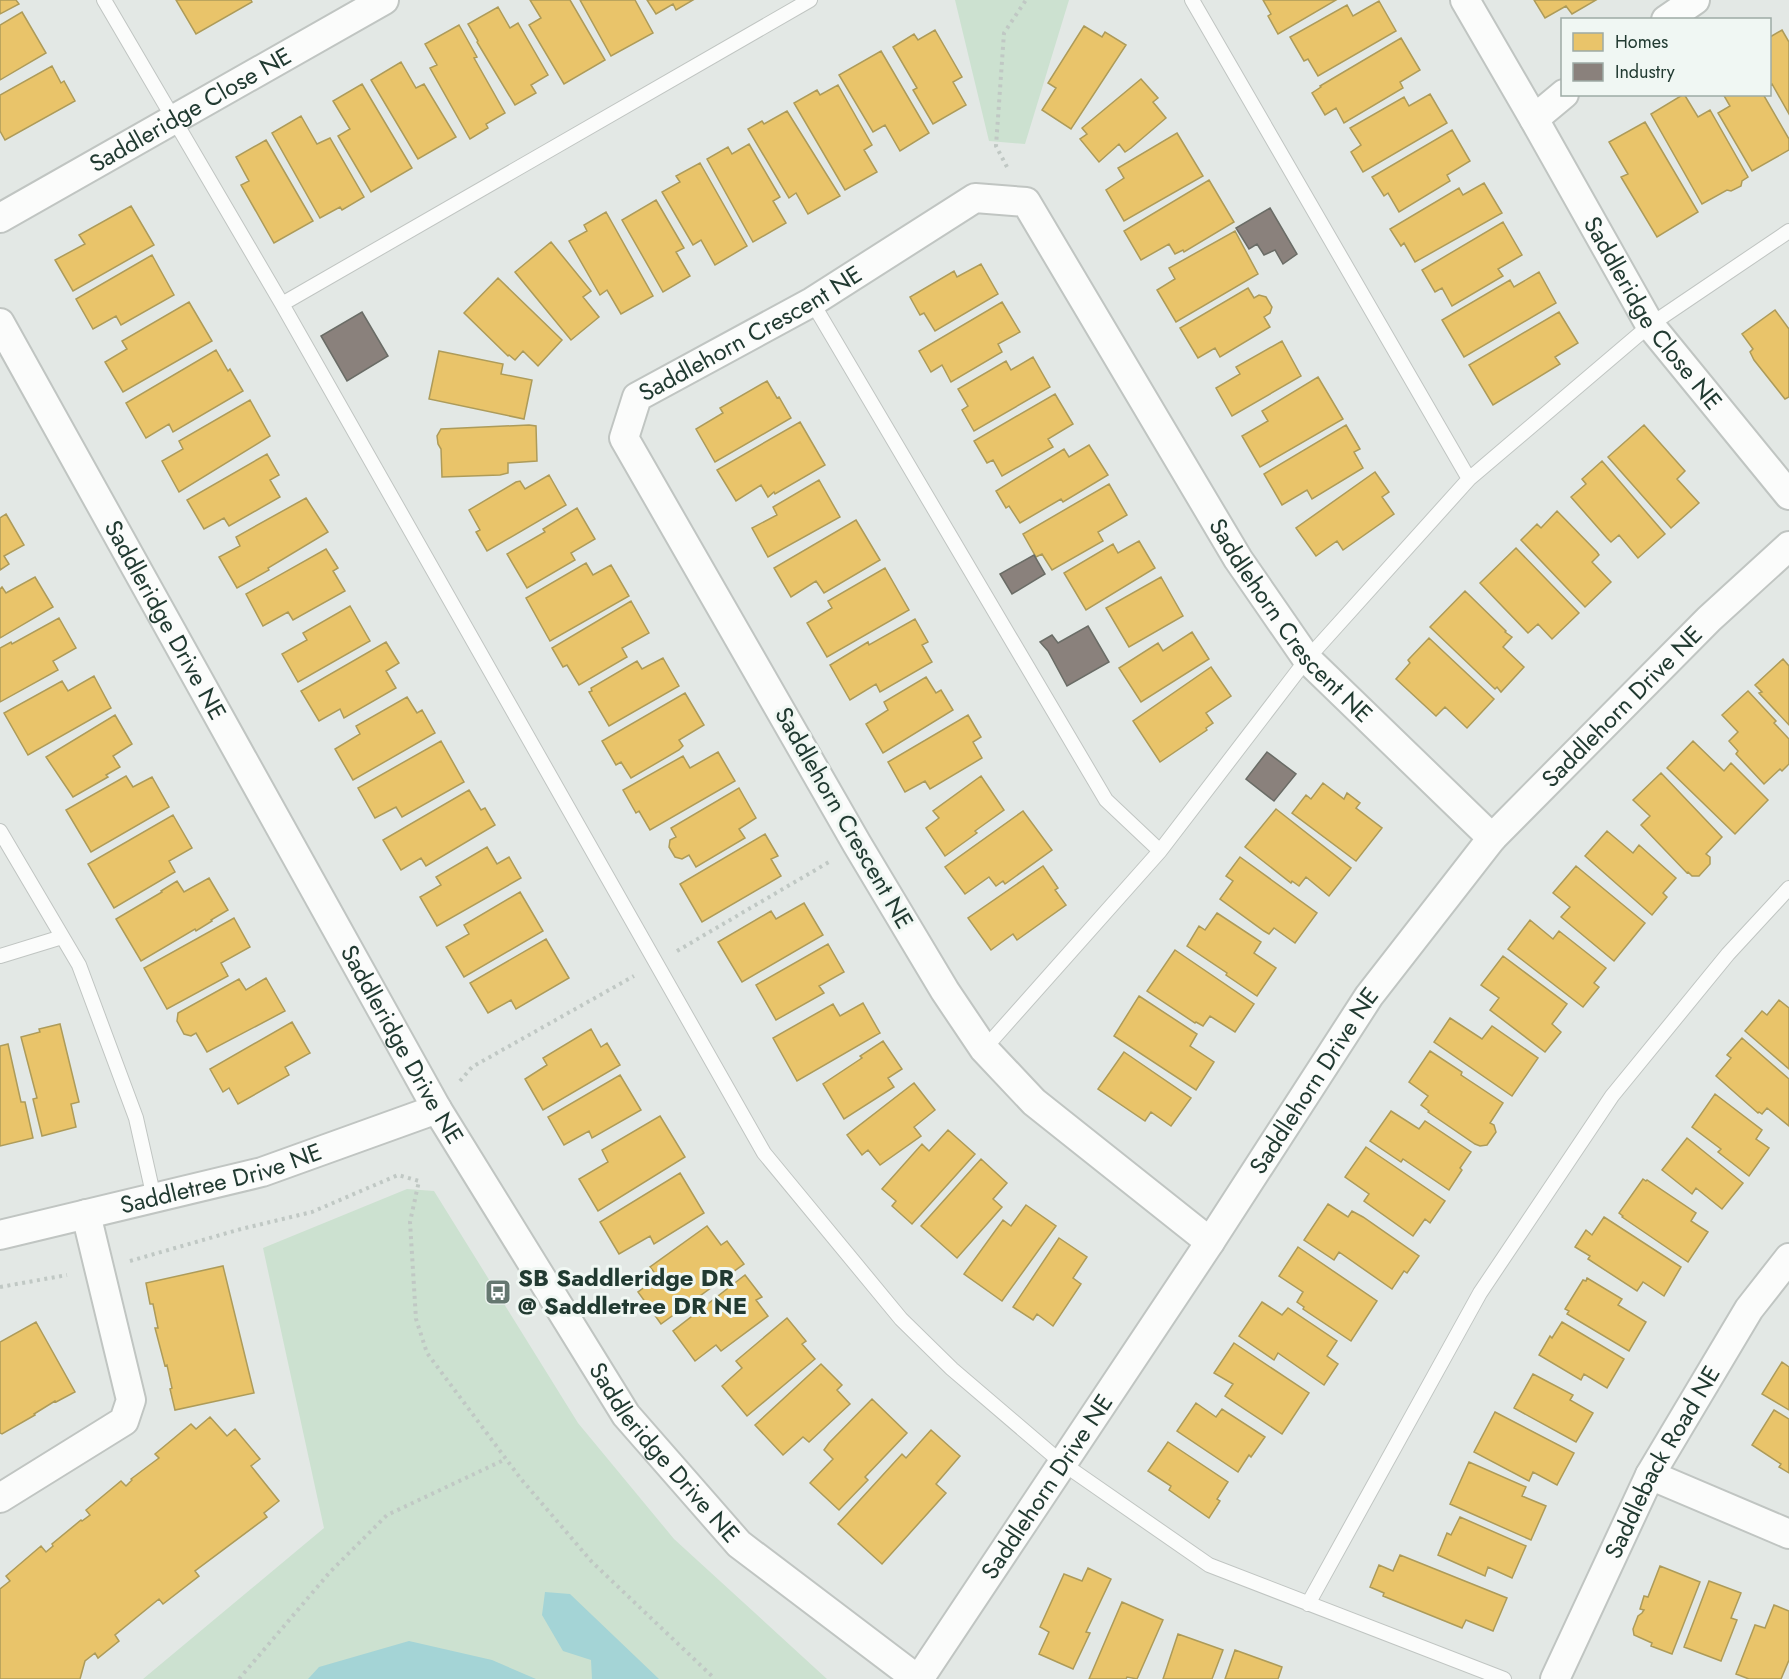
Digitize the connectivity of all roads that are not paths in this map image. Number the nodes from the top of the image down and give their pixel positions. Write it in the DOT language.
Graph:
graph roads {
  1 [pos="104,0"];
  2 [pos="810,0"];
  3 [pos="1192,0"];
  4 [pos="1465,0"];
  5 [pos="1695,0"];
  6 [pos="381,1"];
  7 [pos="1669,18"];
  8 [pos="1562,96"];
  9 [pos="1534,119"];
  10 [pos="174,120"];
  11 [pos="0,218"];
  12 [pos="1789,231"];
  13 [pos="812,302"];
  14 [pos="282,304"];
  15 [pos="0,323"];
  16 [pos="1650,325"];
  17 [pos="1469,479"];
  18 [pos="1789,495"];
  19 [pos="1789,546"];
  20 [pos="1307,659"];
  21 [pos="0,831"];
  22 [pos="1492,838"];
  23 [pos="1160,851"];
  24 [pos="1789,888"];
  25 [pos="62,937"];
  26 [pos="0,956"];
  27 [pos="984,1049"];
  28 [pos="438,1108"];
  29 [pos="154,1198"];
  30 [pos="86,1214"];
  31 [pos="0,1235"];
  32 [pos="1210,1242"];
  33 [pos="1789,1258"];
  34 [pos="1062,1463"];
  35 [pos="1650,1475"];
  36 [pos="0,1498"];
  37 [pos="1789,1534"];
  38 [pos="1308,1604"];
  39 [pos="918,1679"];
  40 [pos="1504,1679"];
  41 [pos="1555,1679"];
  1 -- 10 [label="lane"];
  2 -- 14 [label="lane"];
  3 -- 17 [label="lane"];
  4 -- 9 [label="street, Saddleridge Close NE"];
  5 -- 7 [label="street"];
  6 -- 10 [label="street, Saddleridge Close NE"];
  8 -- 9 [label="street"];
  9 -- 16 [label="street, Saddleridge Close NE"];
  10 -- 11 [label="street, Saddleridge Close NE"];
  10 -- 14 [label="lane"];
  12 -- 16 [label="lane"];
  13 -- 20 [label="street, Saddlehorn Crescent NE"];
  13 -- 23 [label="lane"];
  13 -- 27 [label="street, Saddlehorn Crescent NE"];
  14 -- 34 [label="lane"];
  15 -- 28 [label="street, Saddleridge Drive NE"];
  16 -- 17 [label="lane"];
  16 -- 18 [label="street, Saddleridge Close NE"];
  17 -- 20 [label="lane"];
  19 -- 22 [label="street, Saddlehorn Drive NE"];
  20 -- 22 [label="street, Saddlehorn Crescent NE"];
  20 -- 23 [label="lane"];
  21 -- 25 [label="lane"];
  22 -- 32 [label="street, Saddlehorn Drive NE"];
  23 -- 27 [label="lane"];
  24 -- 38 [label="lane"];
  25 -- 26 [label="lane"];
  25 -- 29 [label="lane"];
  27 -- 32 [label="street, Saddlehorn Crescent NE"];
  28 -- 29 [label="street, Saddletree Drive NE"];
  28 -- 39 [label="street, Saddleridge Drive NE"];
  29 -- 30 [label="street, Saddletree Drive NE"];
  30 -- 31 [label="street, Saddletree Drive NE"];
  30 -- 36 [label="street"];
  32 -- 34 [label="street, Saddlehorn Drive NE"];
  33 -- 35 [label="street, Saddleback Road NE"];
  34 -- 38 [label="lane"];
  34 -- 39 [label="street, Saddlehorn Drive NE"];
  35 -- 37 [label="street"];
  35 -- 41 [label="street, Saddleback Road NE"];
  38 -- 40 [label="lane"];
}
